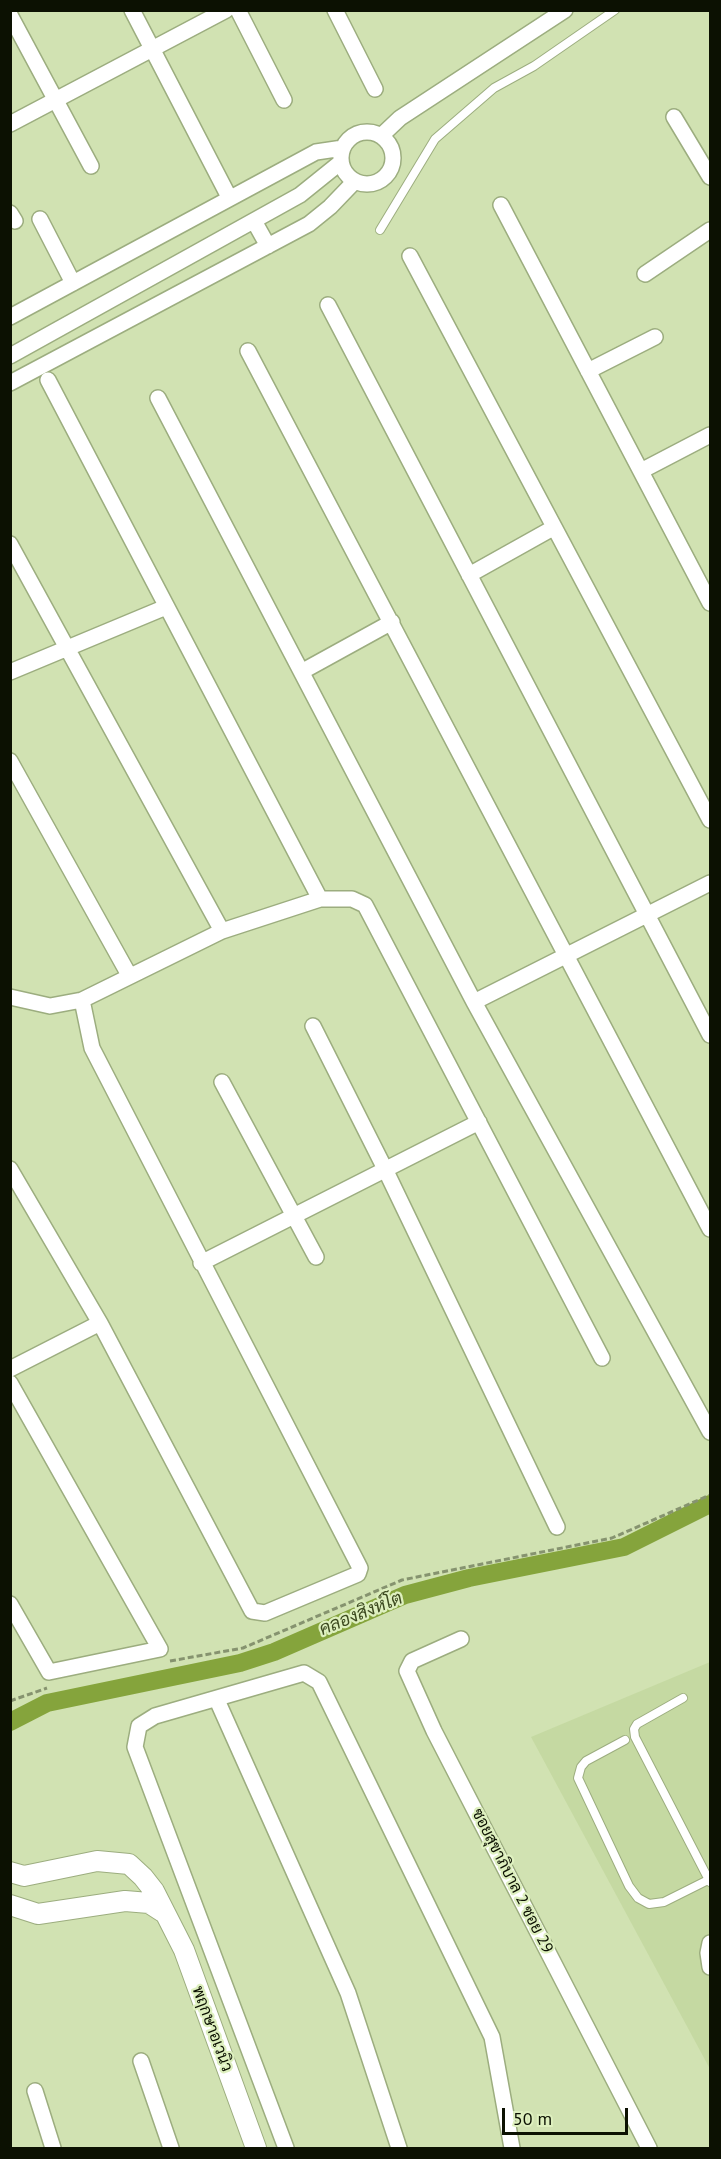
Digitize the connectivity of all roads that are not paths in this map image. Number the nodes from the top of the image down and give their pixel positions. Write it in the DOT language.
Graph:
graph roads {
  1 [pos="132,10"];
  2 [pos="226,10"];
  3 [pos="238,10"];
  4 [pos="335,10"];
  5 [pos="565,10"];
  6 [pos="615,10"];
  7 [pos="10,15"];
  8 [pos="152,50"];
  9 [pos="375,89"];
  10 [pos="56,99"];
  11 [pos="284,100"];
  12 [pos="674,117"];
  13 [pos="10,124"];
  14 [pos="381,136"];
  15 [pos="342,155"];
  16 [pos="91,166"];
  17 [pos="711,177"];
  18 [pos="355,181"];
  19 [pos="229,197"];
  20 [pos="501,206"];
  21 [pos="40,219"];
  22 [pos="254,221"];
  23 [pos="380,230"];
  24 [pos="711,230"];
  25 [pos="267,246"];
  26 [pos="410,256"];
  27 [pos="645,274"];
  28 [pos="73,283"];
  29 [pos="328,305"];
  30 [pos="10,317"];
  31 [pos="50,334"];
  32 [pos="655,337"];
  33 [pos="248,351"];
  34 [pos="10,356"];
  35 [pos="62,356"];
  36 [pos="588,371"];
  37 [pos="48,380"];
  38 [pos="10,383"];
  39 [pos="159,398"];
  40 [pos="711,435"];
  41 [pos="641,471"];
  42 [pos="553,528"];
  43 [pos="10,544"];
  44 [pos="469,575"];
  45 [pos="711,603"];
  46 [pos="166,607"];
  47 [pos="392,622"];
  48 [pos="66,649"];
  49 [pos="303,671"];
  50 [pos="10,672"];
  51 [pos="10,762"];
  52 [pos="711,820"];
  53 [pos="711,883"];
  54 [pos="320,898"];
  55 [pos="647,915"];
  56 [pos="222,931"];
  57 [pos="567,954"];
  58 [pos="129,975"];
  59 [pos="10,998"];
  60 [pos="82,1000"];
  61 [pos="474,1002"];
  62 [pos="312,1026"];
  63 [pos="711,1035"];
  64 [pos="222,1082"];
  65 [pos="479,1122"];
  66 [pos="385,1168"];
  67 [pos="10,1169"];
  68 [pos="293,1215"];
  69 [pos="711,1228"];
  70 [pos="316,1257"];
  71 [pos="201,1263"];
  72 [pos="100,1323"];
  73 [pos="602,1359"];
  74 [pos="10,1370"];
  75 [pos="10,1383"];
  76 [pos="711,1432"];
  77 [pos="557,1527"];
  78 [pos="10,1604"];
  79 [pos="461,1640"];
  80 [pos="683,1698"];
  81 [pos="217,1700"];
  82 [pos="625,1740"];
  83 [pos="10,1872"];
  84 [pos="710,1881"];
  85 [pos="10,1905"];
  86 [pos="163,1912"];
  87 [pos="711,1943"];
  88 [pos="711,1967"];
  89 [pos="141,2061"];
  90 [pos="35,2091"];
  91 [pos="53,2148"];
  92 [pos="171,2148"];
  93 [pos="256,2148"];
  94 [pos="286,2148"];
  95 [pos="399,2148"];
  96 [pos="512,2148"];
  97 [pos="649,2148"];
  1 -- 8 [label="street"];
  2 -- 8 [label="street"];
  3 -- 11 [label="street"];
  4 -- 9 [label="street"];
  5 -- 14 [label="street"];
  6 -- 23 [label="lane"];
  7 -- 10 [label="street"];
  8 -- 10 [label="street"];
  8 -- 19 [label="street"];
  10 -- 13 [label="street"];
  10 -- 16 [label="street"];
  12 -- 17 [label="street"];
  14 -- 15 [label="street"];
  14 -- 18 [label="street"];
  15 -- 18 [label="street"];
  15 -- 19 [label="street"];
  15 -- 22 [label="street"];
  18 -- 25 [label="street"];
  19 -- 28 [label="street"];
  20 -- 36 [label="street"];
  21 -- 28 [label="street"];
  22 -- 25 [label="street"];
  22 -- 31 [label="street"];
  24 -- 27 [label="street"];
  25 -- 35 [label="street"];
  26 -- 42 [label="street"];
  28 -- 30 [label="street"];
  29 -- 44 [label="street"];
  31 -- 34 [label="street"];
  31 -- 35 [label="street"];
  32 -- 36 [label="street"];
  33 -- 47 [label="street"];
  35 -- 38 [label="street"];
  36 -- 41 [label="street"];
  37 -- 46 [label="street"];
  39 -- 49 [label="street"];
  40 -- 41 [label="street"];
  41 -- 45 [label="street"];
  42 -- 44 [label="street"];
  42 -- 52 [label="street"];
  43 -- 48 [label="street"];
  44 -- 55 [label="street"];
  46 -- 48 [label="street"];
  46 -- 54 [label="street"];
  47 -- 49 [label="street"];
  47 -- 57 [label="street"];
  48 -- 50 [label="street"];
  48 -- 56 [label="street"];
  49 -- 61 [label="street"];
  51 -- 58 [label="street"];
  53 -- 55 [label="street"];
  54 -- 56 [label="street"];
  54 -- 65 [label="street"];
  55 -- 57 [label="street"];
  55 -- 63 [label="street"];
  56 -- 58 [label="street"];
  57 -- 61 [label="street"];
  57 -- 69 [label="street"];
  58 -- 60 [label="street"];
  59 -- 60 [label="street"];
  60 -- 71 [label="street"];
  61 -- 76 [label="street"];
  62 -- 66 [label="street"];
  64 -- 68 [label="street"];
  65 -- 66 [label="street"];
  65 -- 73 [label="street"];
  66 -- 68 [label="street"];
  66 -- 77 [label="street"];
  67 -- 72 [label="street"];
  68 -- 70 [label="street"];
  68 -- 71 [label="street"];
  71 -- 72 [label="street"];
  72 -- 74 [label="street"];
  75 -- 78 [label="street"];
  79 -- 97 [label="street, ซอยสุขาภิบาล 2 ซอย 29"];
  80 -- 84 [label="lane"];
  81 -- 94 [label="street"];
  81 -- 95 [label="street"];
  81 -- 96 [label="street"];
  82 -- 84 [label="lane"];
  83 -- 86 [label="street, พฤกษาอเวนิว"];
  85 -- 86 [label="street"];
  86 -- 93 [label="street, พฤกษาอเวนิว"];
  87 -- 88 [label="street"];
  89 -- 92 [label="street"];
  90 -- 91 [label="street"];
}
